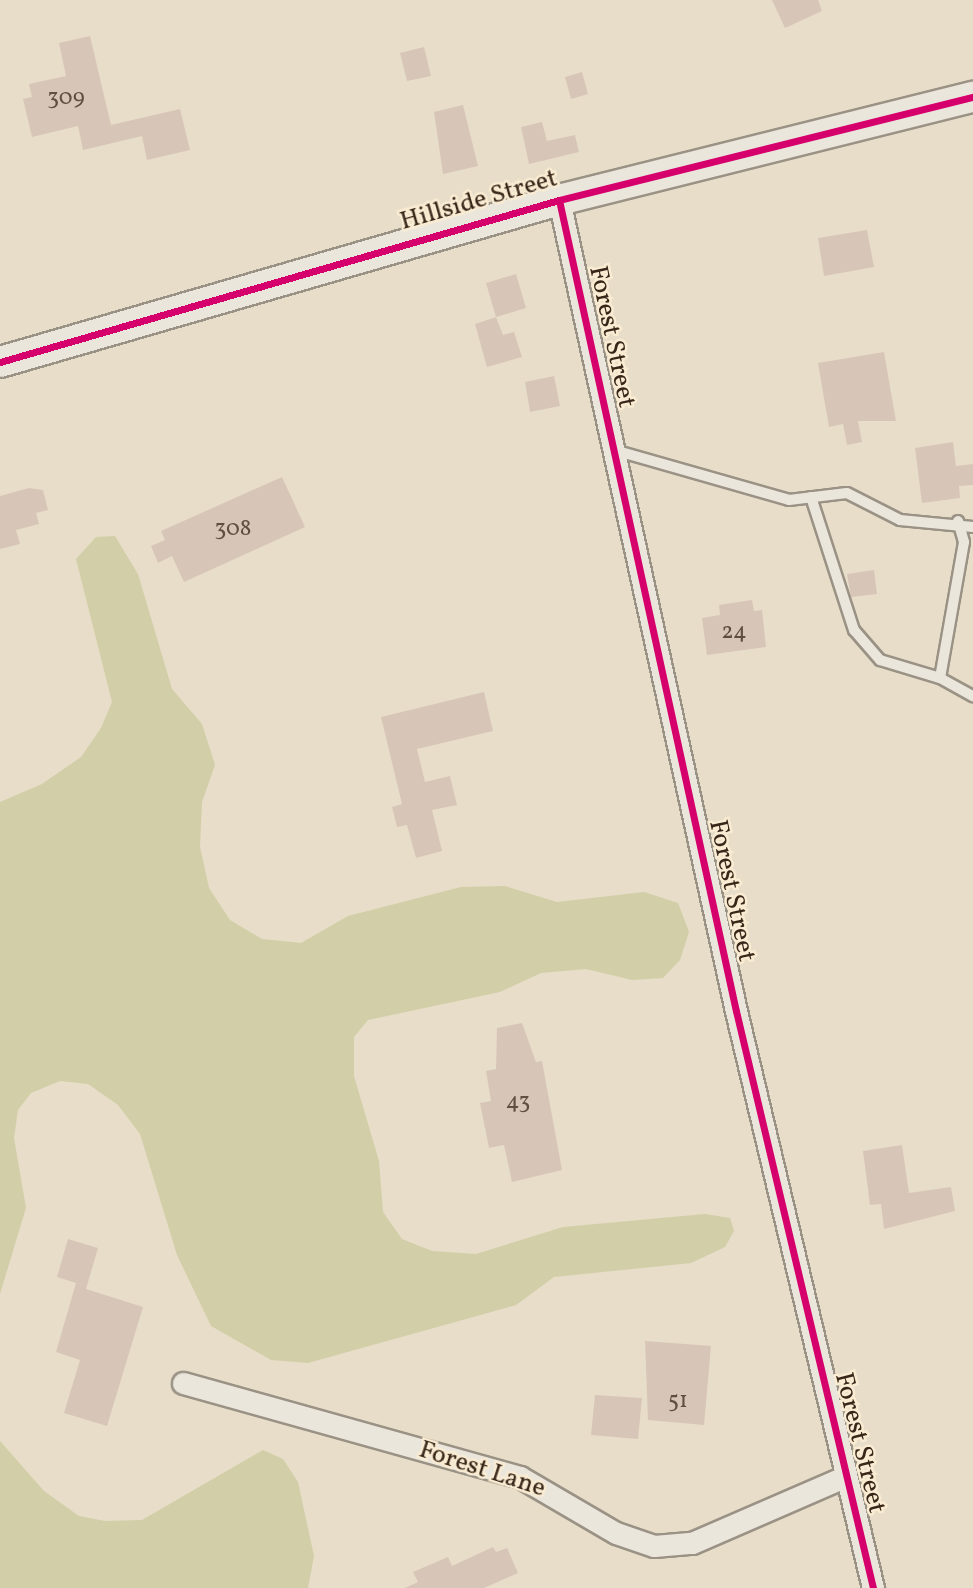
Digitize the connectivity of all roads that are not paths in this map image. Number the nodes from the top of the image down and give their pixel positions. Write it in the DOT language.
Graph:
graph roads {
  1 [pos="973,97"];
  2 [pos="559,200"];
  3 [pos="0,362"];
  4 [pos="614,450"];
  5 [pos="811,497"];
  6 [pos="958,521"];
  7 [pos="973,527"];
  8 [pos="940,678"];
  9 [pos="973,696"];
  10 [pos="183,1383"];
  11 [pos="846,1476"];
  12 [pos="873,1588"];
  1 -- 2 [label="street, Hillside Street"];
  2 -- 3 [label="street, Hillside Street"];
  2 -- 4 [label="street, Forest Street"];
  4 -- 5 [label="lane"];
  4 -- 11 [label="street, Forest Street"];
  5 -- 6 [label="lane"];
  5 -- 8 [label="lane"];
  6 -- 7 [label="lane"];
  6 -- 8 [label="lane"];
  8 -- 9 [label="lane"];
  10 -- 11 [label="street, Forest Lane"];
  11 -- 12 [label="street, Forest Street"];
}
